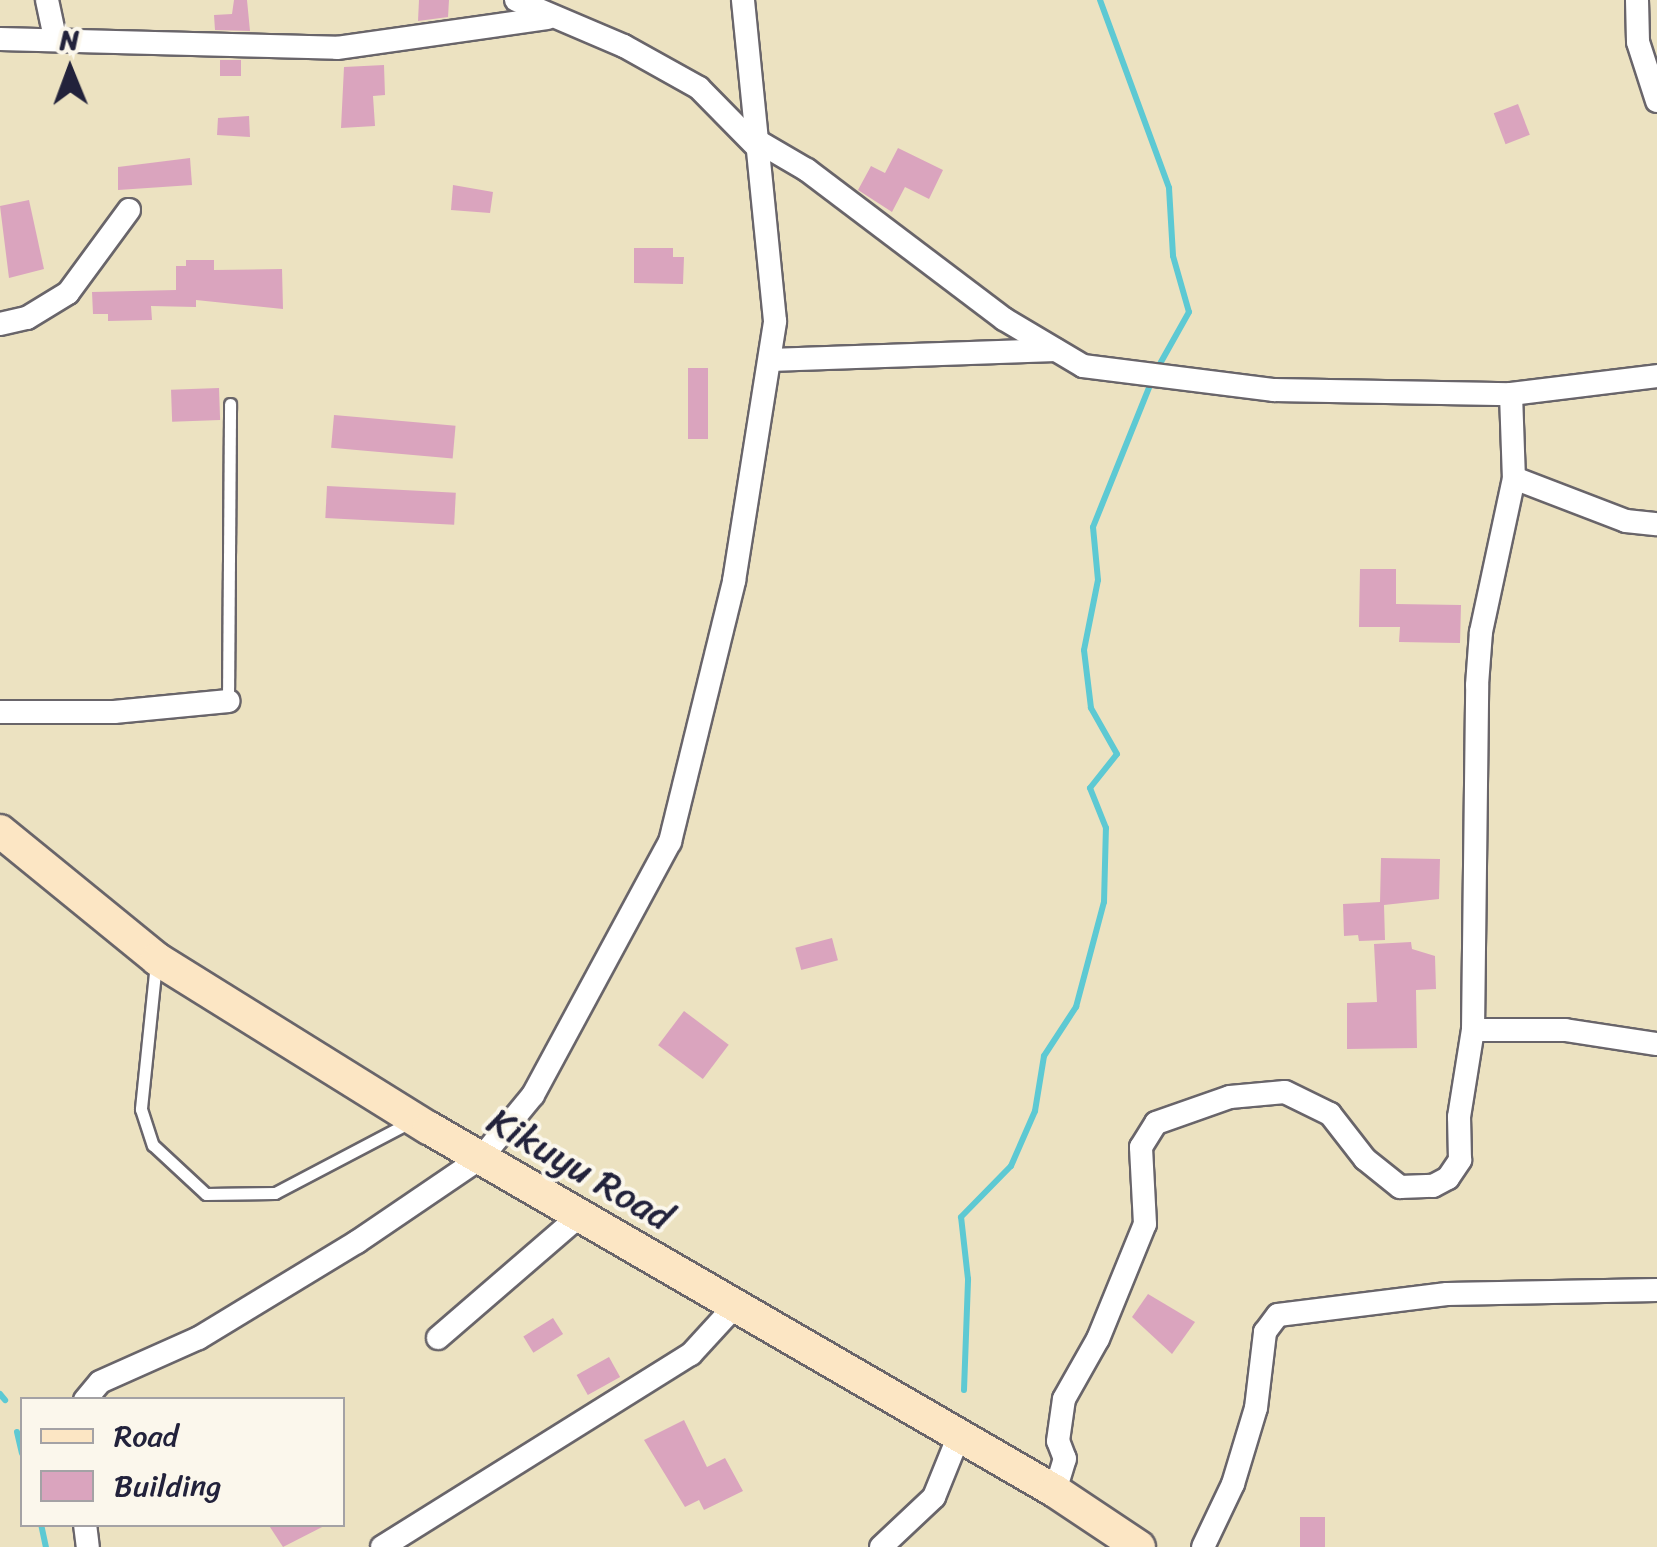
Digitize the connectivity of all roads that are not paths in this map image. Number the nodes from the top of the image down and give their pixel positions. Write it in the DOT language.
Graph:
graph roads {
  1 [pos="47,0"];
  2 [pos="516,0"];
  3 [pos="743,0"];
  4 [pos="1638,0"];
  5 [pos="546,18"];
  6 [pos="55,39"];
  7 [pos="0,40"];
  8 [pos="1657,101"];
  9 [pos="760,146"];
  10 [pos="129,210"];
  11 [pos="0,324"];
  12 [pos="1056,350"];
  13 [pos="770,360"];
  14 [pos="1657,376"];
  15 [pos="1511,394"];
  16 [pos="230,404"];
  17 [pos="1514,478"];
  18 [pos="1657,524"];
  19 [pos="228,701"];
  20 [pos="0,712"];
  21 [pos="0,831"];
  22 [pos="157,958"];
  23 [pos="1473,1030"];
  24 [pos="1657,1044"];
  25 [pos="416,1120"];
  26 [pos="482,1158"];
  27 [pos="578,1217"];
  28 [pos="1657,1290"];
  29 [pos="735,1306"];
  30 [pos="438,1338"];
  31 [pos="87,1397"];
  32 [pos="958,1438"];
  33 [pos="1055,1491"];
  34 [pos="382,1547"];
  35 [pos="881,1547"];
  36 [pos="1139,1547"];
  37 [pos="1202,1547"];
  1 -- 6 [label="street"];
  2 -- 5 [label="street"];
  3 -- 9 [label="street"];
  4 -- 8 [label="street"];
  5 -- 6 [label="street"];
  5 -- 9 [label="street"];
  6 -- 7 [label="street"];
  9 -- 12 [label="street"];
  9 -- 13 [label="street"];
  10 -- 11 [label="street"];
  12 -- 13 [label="street"];
  12 -- 15 [label="street"];
  13 -- 26 [label="street"];
  14 -- 15 [label="street"];
  15 -- 17 [label="street"];
  16 -- 19 [label="lane"];
  17 -- 18 [label="street"];
  17 -- 23 [label="street"];
  19 -- 20 [label="street"];
  21 -- 22 [label="main road, Kikuyu Road"];
  22 -- 25 [label="main road, Kikuyu Road"];
  22 -- 25 [label="lane"];
  23 -- 24 [label="street"];
  23 -- 33 [label="street"];
  25 -- 26 [label="main road, Kikuyu Road"];
  26 -- 27 [label="main road, Kikuyu Road"];
  26 -- 31 [label="street"];
  27 -- 29 [label="main road, Kikuyu Road"];
  27 -- 30 [label="street"];
  28 -- 37 [label="street"];
  29 -- 32 [label="main road, Kikuyu Road"];
  29 -- 34 [label="street"];
  32 -- 33 [label="main road, Kikuyu Road"];
  32 -- 35 [label="street"];
  33 -- 36 [label="main road, Kikuyu Road"];
}
